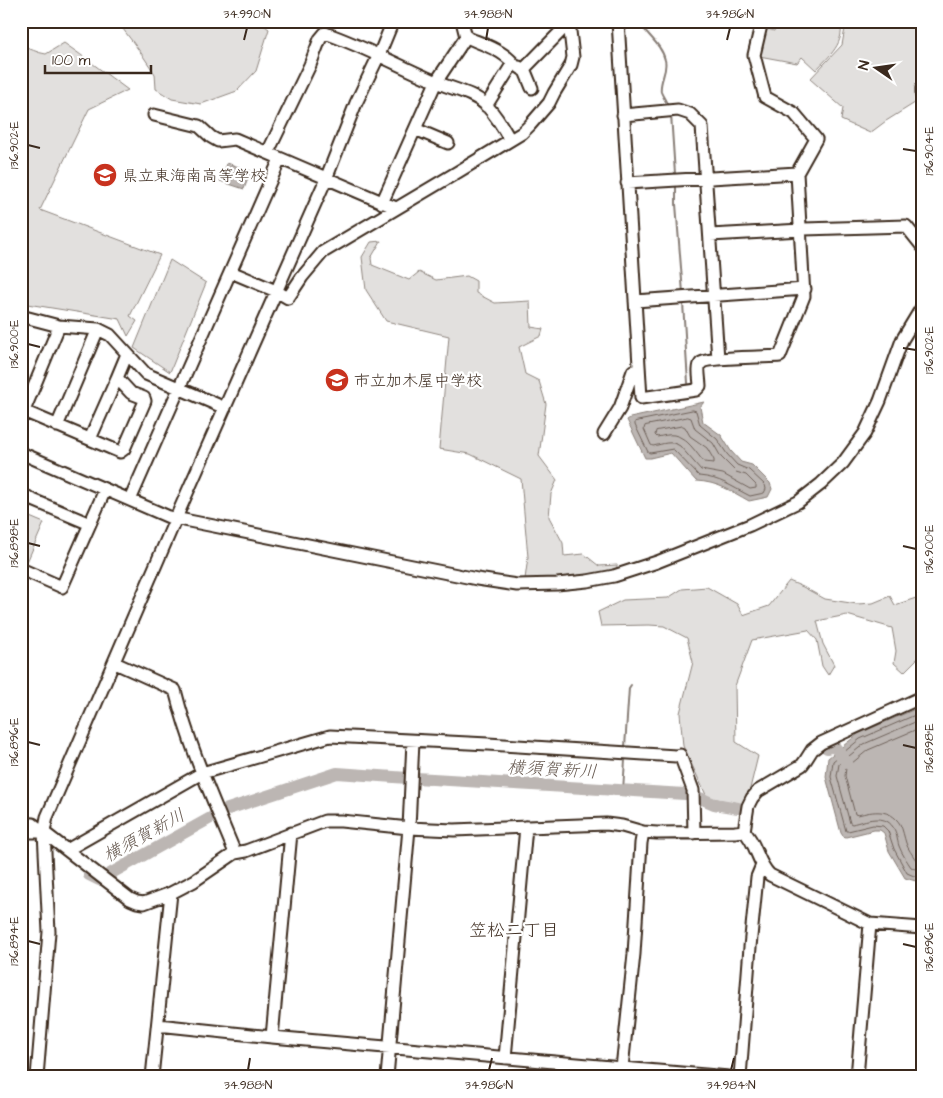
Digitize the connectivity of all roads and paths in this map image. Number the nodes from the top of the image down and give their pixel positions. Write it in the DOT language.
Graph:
graph roads {
  1 [pos="393,21"];
  2 [pos="462,21"];
  3 [pos="618,21"];
  4 [pos="762,21"];
  5 [pos="571,22"];
  6 [pos="466,37"];
  7 [pos="380,55"];
  8 [pos="518,66"];
  9 [pos="436,82"];
  10 [pos="532,88"];
  11 [pos="922,88"];
  12 [pos="922,96"];
  13 [pos="486,106"];
  14 [pos="154,115"];
  15 [pos="623,115"];
  16 [pos="415,130"];
  17 [pos="510,140"];
  18 [pos="448,142"];
  19 [pos="268,152"];
  20 [pos="280,159"];
  21 [pos="798,172"];
  22 [pos="706,178"];
  23 [pos="326,179"];
  24 [pos="627,183"];
  25 [pos="382,203"];
  26 [pos="396,208"];
  27 [pos="801,230"];
  28 [pos="710,235"];
  29 [pos="922,246"];
  30 [pos="231,272"];
  31 [pos="805,289"];
  32 [pos="276,291"];
  33 [pos="714,295"];
  34 [pos="635,300"];
  35 [pos="922,307"];
  36 [pos="21,316"];
  37 [pos="59,326"];
  38 [pos="98,329"];
  39 [pos="127,354"];
  40 [pos="718,359"];
  41 [pos="639,372"];
  42 [pos="117,378"];
  43 [pos="178,389"];
  44 [pos="225,408"];
  45 [pos="22,413"];
  46 [pos="57,426"];
  47 [pos="604,434"];
  48 [pos="90,440"];
  49 [pos="21,453"];
  50 [pos="105,490"];
  51 [pos="24,496"];
  52 [pos="130,500"];
  53 [pos="21,512"];
  54 [pos="176,518"];
  55 [pos="90,524"];
  56 [pos="21,569"];
  57 [pos="115,662"];
  58 [pos="922,697"];
  59 [pos="413,741"];
  60 [pos="202,773"];
  61 [pos="21,823"];
  62 [pos="526,827"];
  63 [pos="409,828"];
  64 [pos="744,831"];
  65 [pos="21,832"];
  66 [pos="44,832"];
  67 [pos="643,832"];
  68 [pos="694,832"];
  69 [pos="291,833"];
  70 [pos="67,850"];
  71 [pos="235,854"];
  72 [pos="762,865"];
  73 [pos="171,893"];
  74 [pos="870,924"];
  75 [pos="922,928"];
  76 [pos="158,1025"];
  77 [pos="272,1037"];
  78 [pos="389,1047"];
  79 [pos="505,1058"];
  80 [pos="622,1068"];
  81 [pos="37,1077"];
  82 [pos="152,1077"];
  83 [pos="387,1077"];
  84 [pos="729,1077"];
  85 [pos="740,1077"];
  86 [pos="857,1077"];
  1 -- 7 [label="street"];
  2 -- 6 [label="street"];
  3 -- 15 [label="street"];
  4 -- 21 [label="street"];
  5 -- 8 [label="street"];
  5 -- 17 [label="street"];
  6 -- 8 [label="street"];
  6 -- 9 [label="street"];
  7 -- 9 [label="street"];
  7 -- 19 [label="street"];
  7 -- 23 [label="street"];
  8 -- 10 [label="street"];
  8 -- 13 [label="street"];
  9 -- 13 [label="street"];
  9 -- 16 [label="street"];
  11 -- 12 [label="street"];
  13 -- 17 [label="street"];
  14 -- 19 [label="street"];
  15 -- 22 [label="street"];
  15 -- 24 [label="street"];
  16 -- 18 [label="street"];
  16 -- 25 [label="street"];
  17 -- 26 [label="street"];
  19 -- 20 [label="street"];
  20 -- 23 [label="street"];
  20 -- 30 [label="street"];
  21 -- 22 [label="street"];
  21 -- 27 [label="street"];
  22 -- 24 [label="street"];
  22 -- 28 [label="street"];
  23 -- 25 [label="street"];
  23 -- 32 [label="street"];
  24 -- 34 [label="street"];
  25 -- 26 [label="street"];
  26 -- 32 [label="street"];
  27 -- 28 [label="street"];
  27 -- 29 [label="street"];
  27 -- 31 [label="street"];
  28 -- 33 [label="street"];
  30 -- 32 [label="street"];
  30 -- 43 [label="street"];
  31 -- 33 [label="street"];
  31 -- 40 [label="street"];
  32 -- 44 [label="street"];
  33 -- 34 [label="street"];
  33 -- 40 [label="street"];
  34 -- 41 [label="street"];
  35 -- 54 [label="street"];
  36 -- 37 [label="street"];
  37 -- 38 [label="street"];
  37 -- 45 [label="street"];
  38 -- 39 [label="street"];
  38 -- 46 [label="street"];
  39 -- 42 [label="street"];
  39 -- 43 [label="street"];
  40 -- 41 [label="street"];
  41 -- 47 [label="street"];
  42 -- 48 [label="street"];
  42 -- 48 [label="street"];
  43 -- 44 [label="street"];
  43 -- 52 [label="street"];
  44 -- 54 [label="street"];
  45 -- 46 [label="street"];
  46 -- 48 [label="street"];
  49 -- 50 [label="street"];
  50 -- 52 [label="street"];
  50 -- 55 [label="street"];
  51 -- 53 [label="street"];
  51 -- 55 [label="street"];
  52 -- 54 [label="street"];
  54 -- 57 [label="street"];
  55 -- 56 [label="street"];
  57 -- 60 [label="street"];
  57 -- 66 [label="street"];
  58 -- 64 [label="street"];
  59 -- 60 [label="street"];
  59 -- 63 [label="street"];
  59 -- 68 [label="street"];
  60 -- 70 [label="street"];
  60 -- 71 [label="street"];
  61 -- 66 [label="street"];
  62 -- 63 [label="street"];
  62 -- 67 [label="street"];
  62 -- 79 [label="street"];
  63 -- 69 [label="street"];
  63 -- 78 [label="street"];
  64 -- 68 [label="street"];
  64 -- 72 [label="street"];
  65 -- 66 [label="street"];
  66 -- 70 [label="street"];
  66 -- 81 [label="street"];
  67 -- 68 [label="street"];
  67 -- 80 [label="street"];
  69 -- 71 [label="street"];
  69 -- 77 [label="street"];
  70 -- 73 [label="street"];
  71 -- 73 [label="street"];
  72 -- 74 [label="street"];
  72 -- 85 [label="street"];
  73 -- 76 [label="street"];
  74 -- 75 [label="street"];
  74 -- 86 [label="street"];
  76 -- 77 [label="street"];
  76 -- 82 [label="street"];
  77 -- 78 [label="street"];
  78 -- 79 [label="street"];
  78 -- 83 [label="street"];
  79 -- 80 [label="street"];
  80 -- 84 [label="street"];
}
